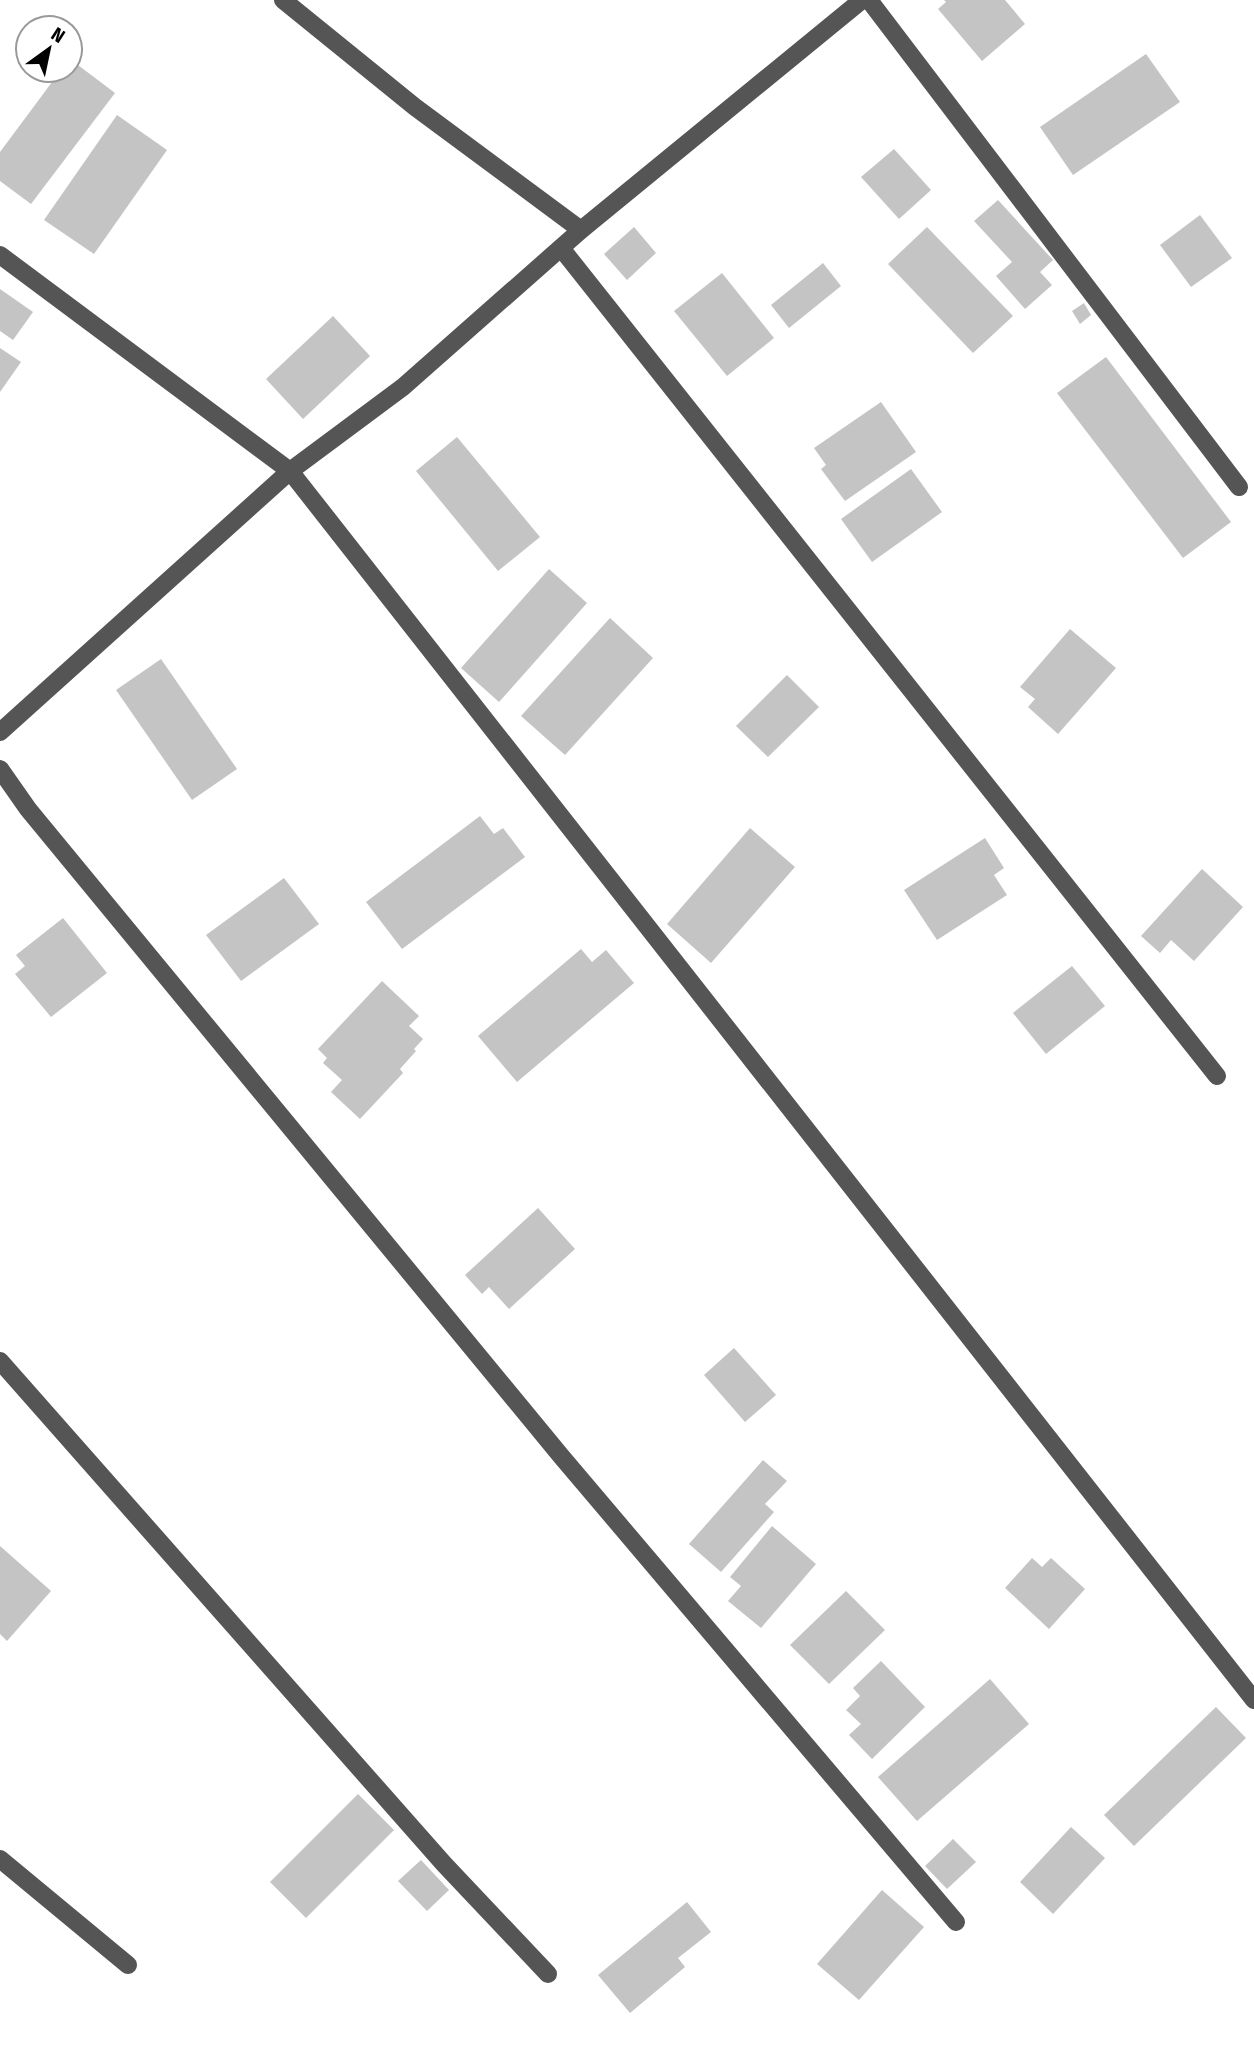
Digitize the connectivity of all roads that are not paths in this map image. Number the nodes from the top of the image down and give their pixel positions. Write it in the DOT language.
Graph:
graph roads {
  1 [pos="283,0"];
  2 [pos="862,0"];
  3 [pos="869,0"];
  4 [pos="581,230"];
  5 [pos="561,248"];
  6 [pos="0,255"];
  7 [pos="290,471"];
  8 [pos="1240,487"];
  9 [pos="0,732"];
  10 [pos="0,769"];
  11 [pos="1217,1076"];
  12 [pos="0,1361"];
  13 [pos="1254,1700"];
  14 [pos="0,1859"];
  15 [pos="956,1922"];
  16 [pos="128,1965"];
  17 [pos="548,1974"];
  1 -- 4 [label="street"];
  2 -- 4 [label="street"];
  3 -- 8 [label="street"];
  4 -- 5 [label="street"];
  5 -- 7 [label="street"];
  5 -- 11 [label="street"];
  6 -- 7 [label="street"];
  7 -- 9 [label="street"];
  7 -- 13 [label="street"];
  10 -- 15 [label="street"];
  12 -- 17 [label="street"];
  14 -- 16 [label="street"];
}
